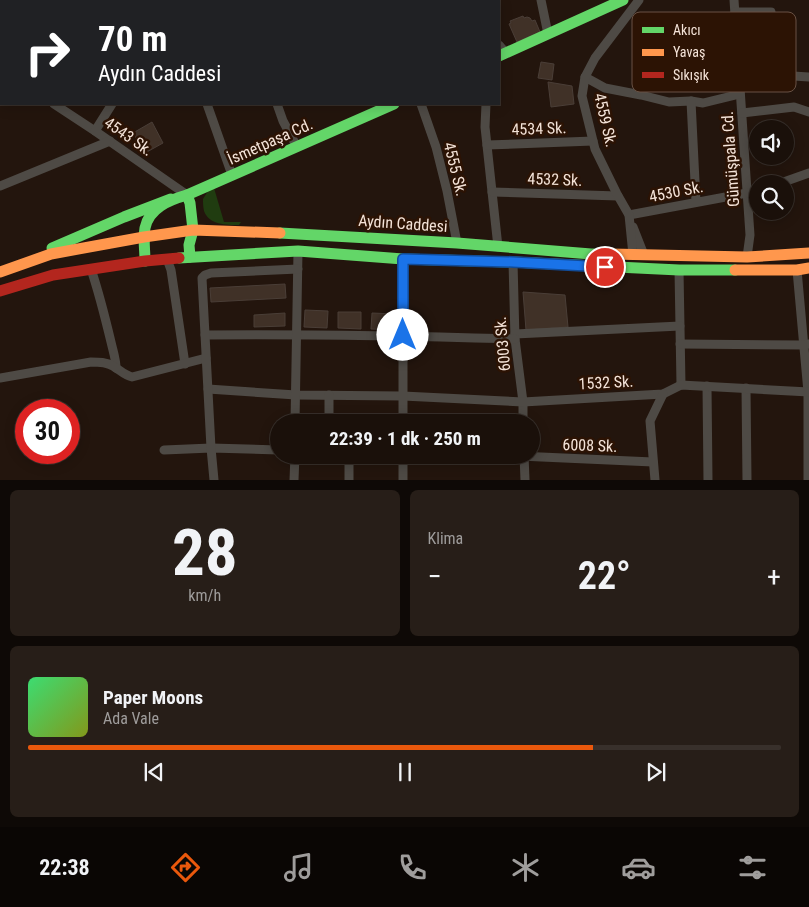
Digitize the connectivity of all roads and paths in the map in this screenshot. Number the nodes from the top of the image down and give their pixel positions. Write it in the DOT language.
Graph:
graph roads {
  1 [pos="541,0"];
  2 [pos="621,0"];
  3 [pos="639,0"];
  4 [pos="734,0"];
  5 [pos="738,0"];
  6 [pos="737,12"];
  7 [pos="771,12"];
  8 [pos="629,15"];
  9 [pos="548,34"];
  10 [pos="501,51"];
  11 [pos="585,78"];
  12 [pos="796,78"];
  13 [pos="809,78"];
  14 [pos="796,80"];
  15 [pos="809,82"];
  16 [pos="740,94"];
  17 [pos="691,101"];
  18 [pos="56,105"];
  19 [pos="111,105"];
  20 [pos="207,105"];
  21 [pos="277,105"];
  22 [pos="392,105"];
  23 [pos="421,105"];
  24 [pos="486,105"];
  25 [pos="809,112"];
  26 [pos="742,113"];
  27 [pos="95,131"];
  28 [pos="110,141"];
  29 [pos="593,141"];
  30 [pos="487,145"];
  31 [pos="297,147"];
  32 [pos="809,173"];
  33 [pos="232,175"];
  34 [pos="794,178"];
  35 [pos="0,186"];
  36 [pos="492,192"];
  37 [pos="747,193"];
  38 [pos="618,196"];
  39 [pos="171,199"];
  40 [pos="189,199"];
  41 [pos="696,202"];
  42 [pos="629,215"];
  43 [pos="193,230"];
  44 [pos="226,231"];
  45 [pos="144,237"];
  46 [pos="457,243"];
  47 [pos="498,246"];
  48 [pos="298,251"];
  49 [pos="809,253"];
  50 [pos="638,255"];
  51 [pos="190,257"];
  52 [pos="747,257"];
  53 [pos="167,259"];
  54 [pos="403,259"];
  55 [pos="145,261"];
  56 [pos="513,262"];
  57 [pos="27,263"];
  58 [pos="809,268"];
  59 [pos="91,269"];
  60 [pos="298,270"];
  61 [pos="680,270"];
  62 [pos="797,270"];
  63 [pos="0,272"];
  64 [pos="0,291"];
  65 [pos="680,326"];
  66 [pos="296,334"];
  67 [pos="205,335"];
  68 [pos="403,335"];
  69 [pos="515,336"];
  70 [pos="680,344"];
  71 [pos="806,345"];
  72 [pos="206,358"];
  73 [pos="185,364"];
  74 [pos="116,368"];
  75 [pos="0,378"];
  76 [pos="681,385"];
  77 [pos="707,386"];
  78 [pos="746,388"];
  79 [pos="208,389"];
  80 [pos="809,392"];
  81 [pos="663,394"];
  82 [pos="296,395"];
  83 [pos="329,395"];
  84 [pos="403,396"];
  85 [pos="522,402"];
  86 [pos="295,414"];
  87 [pos="329,414"];
  88 [pos="403,414"];
  89 [pos="523,414"];
  90 [pos="211,448"];
  91 [pos="164,450"];
  92 [pos="270,450"];
  93 [pos="540,457"];
  94 [pos="653,462"];
  95 [pos="294,464"];
  96 [pos="350,464"];
  97 [pos="403,464"];
  98 [pos="525,464"];
  99 [pos="214,480"];
  100 [pos="294,480"];
  101 [pos="349,480"];
  102 [pos="403,480"];
  103 [pos="525,480"];
  104 [pos="655,480"];
  105 [pos="708,480"];
  106 [pos="747,480"];
  107 [pos="808,480"];
  1 -- 9 [label="street"];
  2 -- 8 [label="street"];
  2 -- 9 [label="main road"];
  3 -- 8 [label="street, 4559 Sk."];
  4 -- 6 [label="street, Gümüşpala Cd."];
  5 -- 6 [label="street"];
  6 -- 7 [label="street"];
  8 -- 11 [label="street, 4559 Sk."];
  9 -- 10 [label="main road"];
  11 -- 17 [label="street"];
  11 -- 29 [label="street, 4559 Sk."];
  12 -- 13 [label="street"];
  14 -- 15 [label="street"];
  16 -- 17 [label="street"];
  16 -- 26 [label="street, Gümüşpala Cd."];
  17 -- 41 [label="street"];
  18 -- 27 [label="street, 4543 Sk."];
  19 -- 27 [label="street"];
  20 -- 33 [label="street"];
  21 -- 31 [label="street"];
  22 -- 31 [label="main road, İsmetpaşa Cd."];
  23 -- 46 [label="street, 4555 Sk."];
  24 -- 30 [label="street"];
  25 -- 26 [label="street"];
  26 -- 37 [label="street, Gümüşpala Cd."];
  27 -- 28 [label="street, 4543 Sk."];
  28 -- 35 [label="street"];
  28 -- 40 [label="street, 4543 Sk."];
  29 -- 30 [label="street, 4534 Sk."];
  29 -- 38 [label="street, 4559 Sk."];
  30 -- 36 [label="street"];
  31 -- 33 [label="main road, İsmetpaşa Cd."];
  32 -- 34 [label="street"];
  33 -- 40 [label="main road, İsmetpaşa Cd."];
  36 -- 38 [label="street, 4532 Sk."];
  36 -- 47 [label="street"];
  37 -- 41 [label="street, 4530 Sk."];
  37 -- 52 [label="street, Gümüşpala Cd."];
  38 -- 42 [label="street, 4559 Sk."];
  39 -- 40 [label="main road, İsmetpaşa Cd."];
  39 -- 45 [label="main road"];
  39 -- 57 [label="main road, İsmetpaşa Cd."];
  40 -- 43 [label="main road"];
  40 -- 44 [label="main road"];
  41 -- 42 [label="street, 4530 Sk."];
  42 -- 50 [label="street, 4559 Sk."];
  43 -- 44 [label="main road, Aydın Caddesi"];
  43 -- 45 [label="main road, Aydın Caddesi"];
  43 -- 51 [label="main road"];
  44 -- 46 [label="main road, Aydın Caddesi"];
  45 -- 55 [label="main road"];
  45 -- 57 [label="main road, Aydın Caddesi"];
  46 -- 47 [label="main road, Aydın Caddesi"];
  47 -- 50 [label="main road, Aydın Caddesi"];
  48 -- 51 [label="main road"];
  48 -- 54 [label="main road"];
  48 -- 60 [label="street"];
  49 -- 52 [label="main road, Aydın Caddesi"];
  50 -- 52 [label="main road, Aydın Caddesi"];
  51 -- 53 [label="main road"];
  53 -- 55 [label="main road"];
  53 -- 73 [label="street"];
  54 -- 56 [label="main road"];
  54 -- 68 [label="street"];
  55 -- 59 [label="main road"];
  56 -- 61 [label="main road"];
  56 -- 69 [label="street, 6003 Sk."];
  57 -- 63 [label="main road, Aydın Caddesi"];
  58 -- 62 [label="main road"];
  59 -- 64 [label="main road"];
  59 -- 74 [label="street"];
  60 -- 66 [label="street"];
  60 -- 67 [label="street"];
  61 -- 62 [label="main road"];
  61 -- 65 [label="street"];
  62 -- 71 [label="street"];
  65 -- 69 [label="street"];
  65 -- 70 [label="street"];
  66 -- 67 [label="street"];
  66 -- 68 [label="street"];
  66 -- 82 [label="street"];
  67 -- 72 [label="street"];
  68 -- 69 [label="street"];
  68 -- 84 [label="street"];
  69 -- 85 [label="street, 6003 Sk."];
  70 -- 71 [label="street"];
  70 -- 76 [label="street"];
  71 -- 80 [label="street"];
  72 -- 73 [label="street"];
  72 -- 79 [label="street"];
  73 -- 74 [label="street"];
  74 -- 75 [label="street"];
  76 -- 77 [label="street, 1532 Sk."];
  76 -- 81 [label="street, 1532 Sk."];
  77 -- 78 [label="street, 1532 Sk."];
  77 -- 105 [label="street"];
  78 -- 80 [label="street, 1532 Sk."];
  78 -- 106 [label="street"];
  79 -- 82 [label="street, 1532 Sk."];
  79 -- 90 [label="street"];
  80 -- 107 [label="street"];
  81 -- 85 [label="street, 1532 Sk."];
  81 -- 94 [label="street"];
  82 -- 83 [label="street, 1532 Sk."];
  82 -- 86 [label="street"];
  83 -- 84 [label="street, 1532 Sk."];
  83 -- 87 [label="street"];
  84 -- 85 [label="street, 1532 Sk."];
  84 -- 88 [label="street"];
  85 -- 89 [label="street, 6003 Sk."];
  90 -- 91 [label="street"];
  90 -- 92 [label="street"];
  90 -- 99 [label="street"];
  93 -- 94 [label="street, 6008 Sk."];
  94 -- 104 [label="street"];
  95 -- 100 [label="street"];
  96 -- 101 [label="street"];
  97 -- 102 [label="street"];
  98 -- 103 [label="street"];
}
